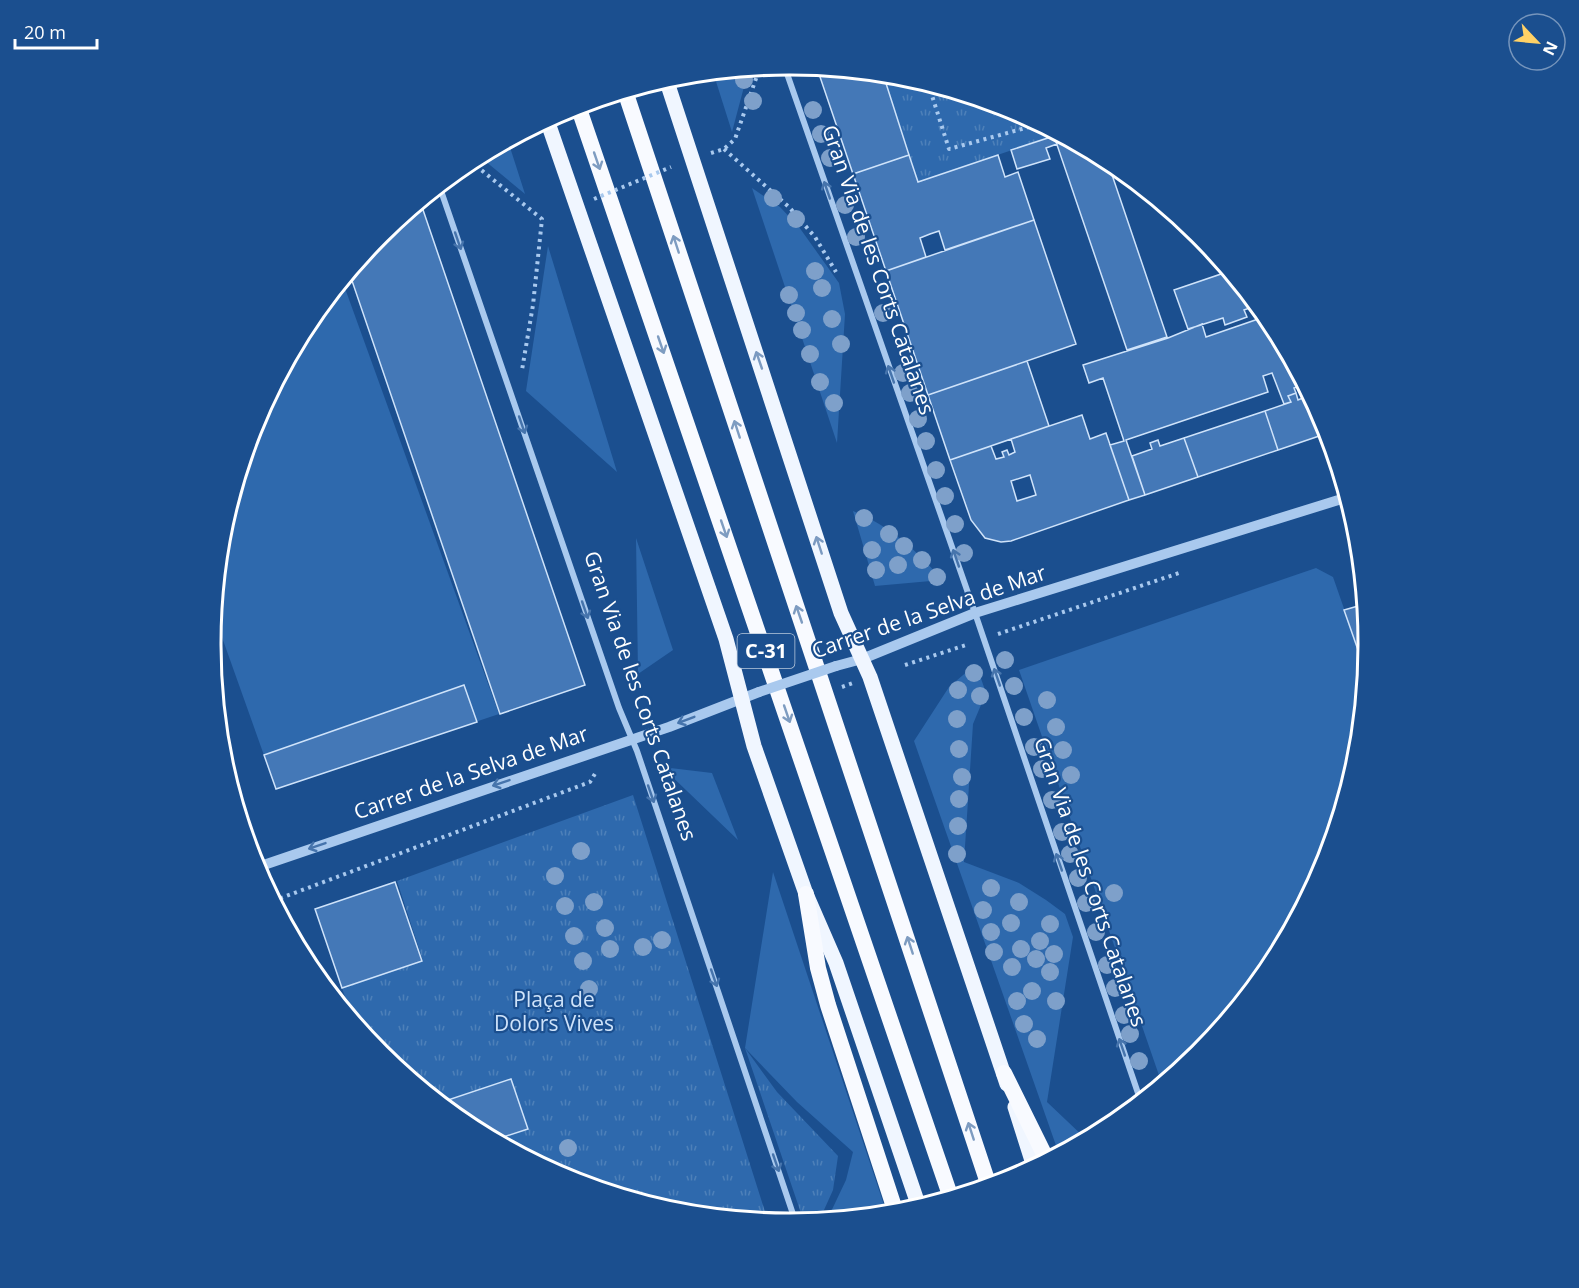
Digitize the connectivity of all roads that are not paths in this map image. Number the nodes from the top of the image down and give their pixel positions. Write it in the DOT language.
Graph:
graph roads {
  1 [pos="788,75"];
  2 [pos="669,88"];
  3 [pos="627,99"];
  4 [pos="581,115"];
  5 [pos="550,128"];
  6 [pos="442,194"];
  7 [pos="1340,500"];
  8 [pos="975,613"];
  9 [pos="861,659"];
  10 [pos="741,699"];
  11 [pos="632,739"];
  12 [pos="265,864"];
  13 [pos="806,894"];
  14 [pos="1004,1073"];
  15 [pos="1138,1093"];
  16 [pos="1043,1153"];
  17 [pos="1031,1159"];
  18 [pos="986,1178"];
  19 [pos="948,1190"];
  20 [pos="916,1199"];
  21 [pos="893,1203"];
  22 [pos="793,1213"];
  8 -- 1 [label="street, Gran Via de les Corts Catalanes, one-way"];
  9 -- 2 [label="main road, one-way"];
  18 -- 3 [label="highway, C-31, one-way"];
  4 -- 19 [label="highway, C-31, one-way"];
  5 -- 10 [label="main road"];
  6 -- 11 [label="street, Gran Via de les Corts Catalanes, one-way"];
  7 -- 8 [label="street, Carrer de la Selva de Mar"];
  8 -- 9 [label="street, Carrer de la Selva de Mar"];
  15 -- 8 [label="street, Gran Via de les Corts Catalanes, one-way"];
  9 -- 10 [label="street, Carrer de la Selva de Mar, bridge"];
  9 -- 14 [label="main road"];
  10 -- 11 [label="street, Carrer de la Selva de Mar, one-way"];
  10 -- 13 [label="main road"];
  11 -- 12 [label="street, Carrer de la Selva de Mar, one-way"];
  11 -- 22 [label="street, Gran Via de les Corts Catalanes, one-way"];
  13 -- 20 [label="main road"];
  13 -- 21 [label="highway"];
  14 -- 16 [label="highway"];
  14 -- 17 [label="main road"];
}
